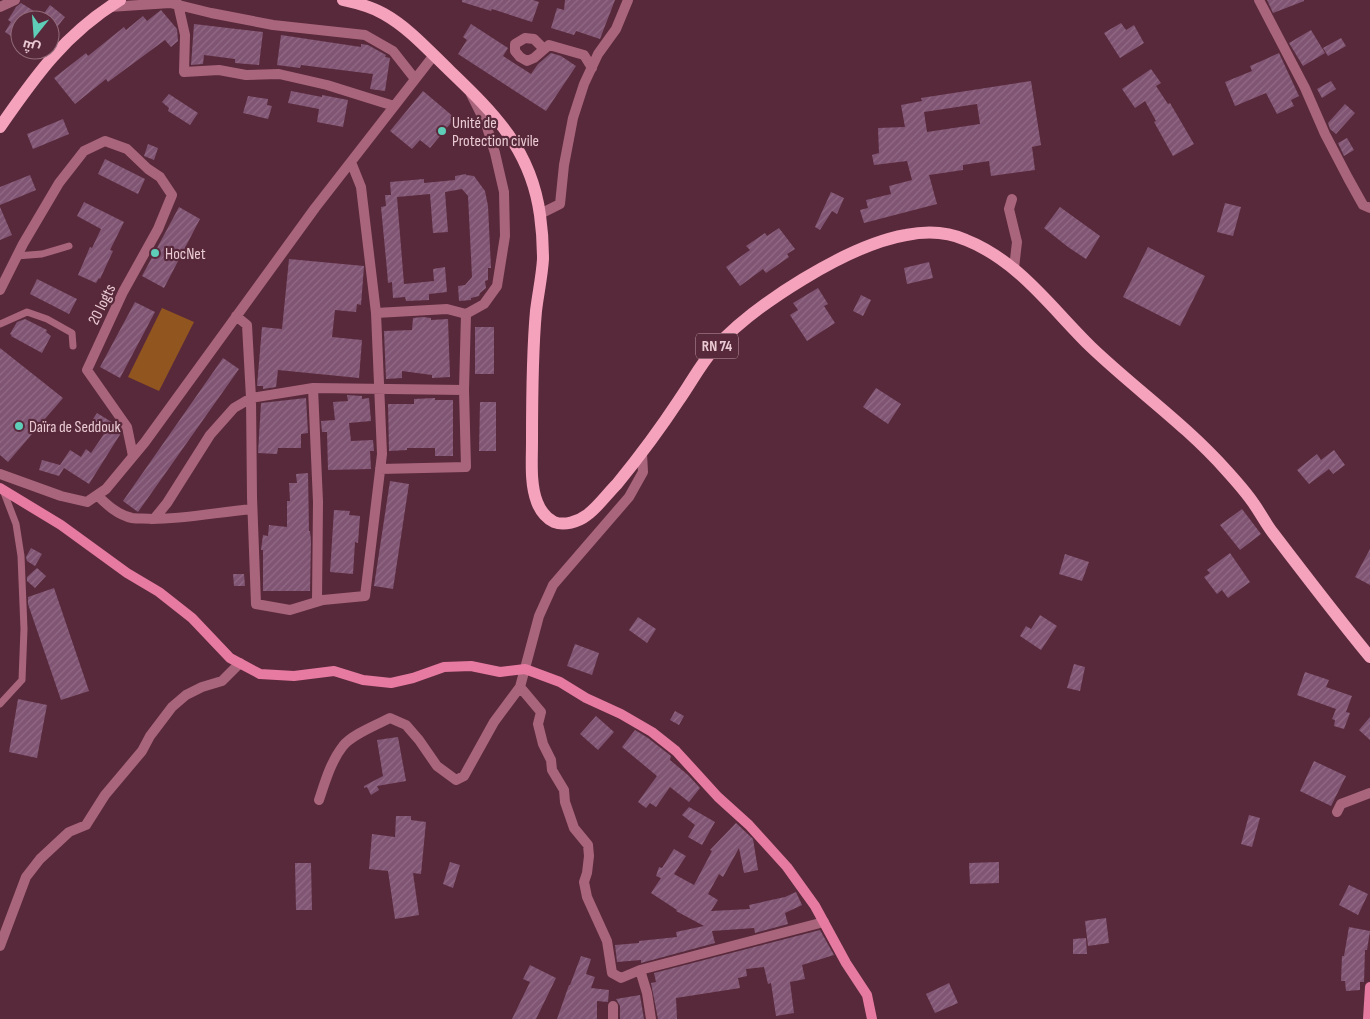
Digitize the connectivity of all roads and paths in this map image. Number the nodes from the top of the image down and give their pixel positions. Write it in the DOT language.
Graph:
graph roads {
  1 [pos="15,0"];
  2 [pos="120,0"];
  3 [pos="343,0"];
  4 [pos="628,0"];
  5 [pos="1259,0"];
  6 [pos="178,4"];
  7 [pos="0,7"];
  8 [pos="108,7"];
  9 [pos="543,48"];
  10 [pos="434,55"];
  11 [pos="592,68"];
  12 [pos="415,79"];
  13 [pos="469,89"];
  14 [pos="394,106"];
  15 [pos="0,127"];
  16 [pos="351,162"];
  17 [pos="1012,199"];
  18 [pos="1370,208"];
  19 [pos="540,214"];
  20 [pos="69,246"];
  21 [pos="16,256"];
  22 [pos="1014,268"];
  23 [pos="0,290"];
  24 [pos="376,312"];
  25 [pos="466,314"];
  26 [pos="236,316"];
  27 [pos="0,324"];
  28 [pos="72,346"];
  29 [pos="313,388"];
  30 [pos="378,389"];
  31 [pos="464,390"];
  32 [pos="251,398"];
  33 [pos="642,454"];
  34 [pos="133,456"];
  35 [pos="380,469"];
  36 [pos="0,474"];
  37 [pos="1,489"];
  38 [pos="97,495"];
  39 [pos="252,509"];
  40 [pos="154,519"];
  41 [pos="317,602"];
  42 [pos="1370,657"];
  43 [pos="240,663"];
  44 [pos="525,669"];
  45 [pos="520,687"];
  46 [pos="0,704"];
  47 [pos="1370,793"];
  48 [pos="318,800"];
  49 [pos="1337,812"];
  50 [pos="824,922"];
  51 [pos="0,946"];
  52 [pos="640,970"];
  53 [pos="1370,987"];
  54 [pos="613,1006"];
  55 [pos="613,1019"];
  56 [pos="652,1019"];
  57 [pos="872,1019"];
  58 [pos="1368,1019"];
  1 -- 7 [label="street"];
  2 -- 8 [label="main road"];
  3 -- 10 [label="main road, RN 74"];
  4 -- 11 [label="street"];
  5 -- 18 [label="street"];
  6 -- 8 [label="street"];
  6 -- 12 [label="street"];
  6 -- 14 [label="street"];
  8 -- 15 [label="main road"];
  9 -- 11 [label="street"];
  10 -- 12 [label="street"];
  10 -- 13 [label="main road, RN 74"];
  11 -- 19 [label="street"];
  12 -- 14 [label="street"];
  13 -- 19 [label="main road, RN 74"];
  13 -- 25 [label="street"];
  14 -- 16 [label="street"];
  16 -- 24 [label="street"];
  16 -- 26 [label="street"];
  17 -- 22 [label="street"];
  19 -- 33 [label="main road, RN 74"];
  20 -- 21 [label="lane"];
  21 -- 23 [label="street"];
  21 -- 34 [label="street, 20 logts"];
  22 -- 33 [label="main road, RN 74"];
  22 -- 42 [label="main road, RN 74"];
  24 -- 25 [label="street"];
  24 -- 30 [label="street"];
  25 -- 31 [label="street"];
  26 -- 32 [label="street"];
  26 -- 34 [label="street"];
  27 -- 28 [label="lane"];
  29 -- 30 [label="street"];
  29 -- 32 [label="street"];
  29 -- 41 [label="street"];
  30 -- 31 [label="street"];
  30 -- 35 [label="street"];
  31 -- 35 [label="street"];
  32 -- 39 [label="street"];
  32 -- 40 [label="street"];
  33 -- 44 [label="street"];
  34 -- 38 [label="street"];
  35 -- 41 [label="street"];
  36 -- 38 [label="street"];
  37 -- 43 [label="street"];
  37 -- 46 [label="lane"];
  38 -- 40 [label="street"];
  39 -- 40 [label="street"];
  39 -- 41 [label="street"];
  43 -- 44 [label="street"];
  43 -- 51 [label="street"];
  44 -- 45 [label="street"];
  44 -- 50 [label="street"];
  45 -- 48 [label="street"];
  45 -- 52 [label="street"];
  47 -- 49 [label="street"];
  50 -- 52 [label="street"];
  50 -- 57 [label="street"];
  52 -- 56 [label="street"];
  53 -- 58 [label="street"];
  54 -- 55 [label="street"];
}
